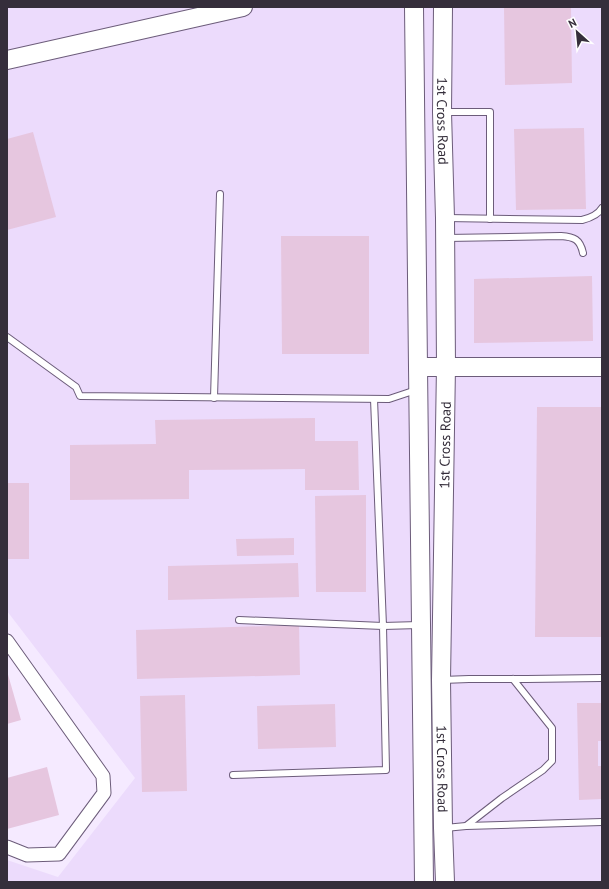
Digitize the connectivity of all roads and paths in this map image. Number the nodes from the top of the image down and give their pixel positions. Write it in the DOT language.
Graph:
graph roads {
  1 [pos="243,7"];
  2 [pos="414,7"];
  3 [pos="443,7"];
  4 [pos="7,60"];
  5 [pos="442,112"];
  6 [pos="220,194"];
  7 [pos="602,208"];
  8 [pos="445,218"];
  9 [pos="490,219"];
  10 [pos="445,238"];
  11 [pos="584,253"];
  12 [pos="7,338"];
  13 [pos="418,366"];
  14 [pos="446,366"];
  15 [pos="602,367"];
  16 [pos="418,389"];
  17 [pos="214,398"];
  18 [pos="374,399"];
  19 [pos="239,620"];
  20 [pos="421,625"];
  21 [pos="383,626"];
  22 [pos="7,641"];
  23 [pos="602,678"];
  24 [pos="432,679"];
  25 [pos="514,679"];
  26 [pos="233,775"];
  27 [pos="602,822"];
  28 [pos="466,826"];
  29 [pos="443,828"];
  30 [pos="7,847"];
  31 [pos="424,882"];
  32 [pos="445,882"];
  1 -- 4 [label="main road"];
  2 -- 13 [label="main road, 1st Cross Road"];
  3 -- 5 [label="main road, 1st Cross Road"];
  5 -- 8 [label="main road, 1st Cross Road"];
  5 -- 9 [label="lane"];
  6 -- 17 [label="lane"];
  7 -- 9 [label="lane"];
  8 -- 9 [label="lane"];
  8 -- 10 [label="main road, 1st Cross Road"];
  10 -- 11 [label="lane"];
  10 -- 14 [label="main road, 1st Cross Road"];
  12 -- 17 [label="lane"];
  13 -- 14 [label="main road"];
  13 -- 16 [label="main road, 1st Cross Road"];
  14 -- 15 [label="main road"];
  14 -- 24 [label="main road, 1st Cross Road"];
  16 -- 18 [label="lane"];
  16 -- 20 [label="main road, 1st Cross Road"];
  17 -- 18 [label="lane"];
  18 -- 21 [label="lane"];
  19 -- 21 [label="lane"];
  20 -- 21 [label="lane"];
  20 -- 24 [label="main road, 1st Cross Road"];
  21 -- 26 [label="lane"];
  22 -- 30 [label="street"];
  23 -- 25 [label="lane"];
  24 -- 25 [label="lane"];
  24 -- 29 [label="main road, 1st Cross Road"];
  24 -- 31 [label="main road, 1st Cross Road"];
  25 -- 28 [label="lane"];
  27 -- 28 [label="lane"];
  28 -- 29 [label="lane"];
  29 -- 32 [label="main road, 1st Cross Road"];
}
